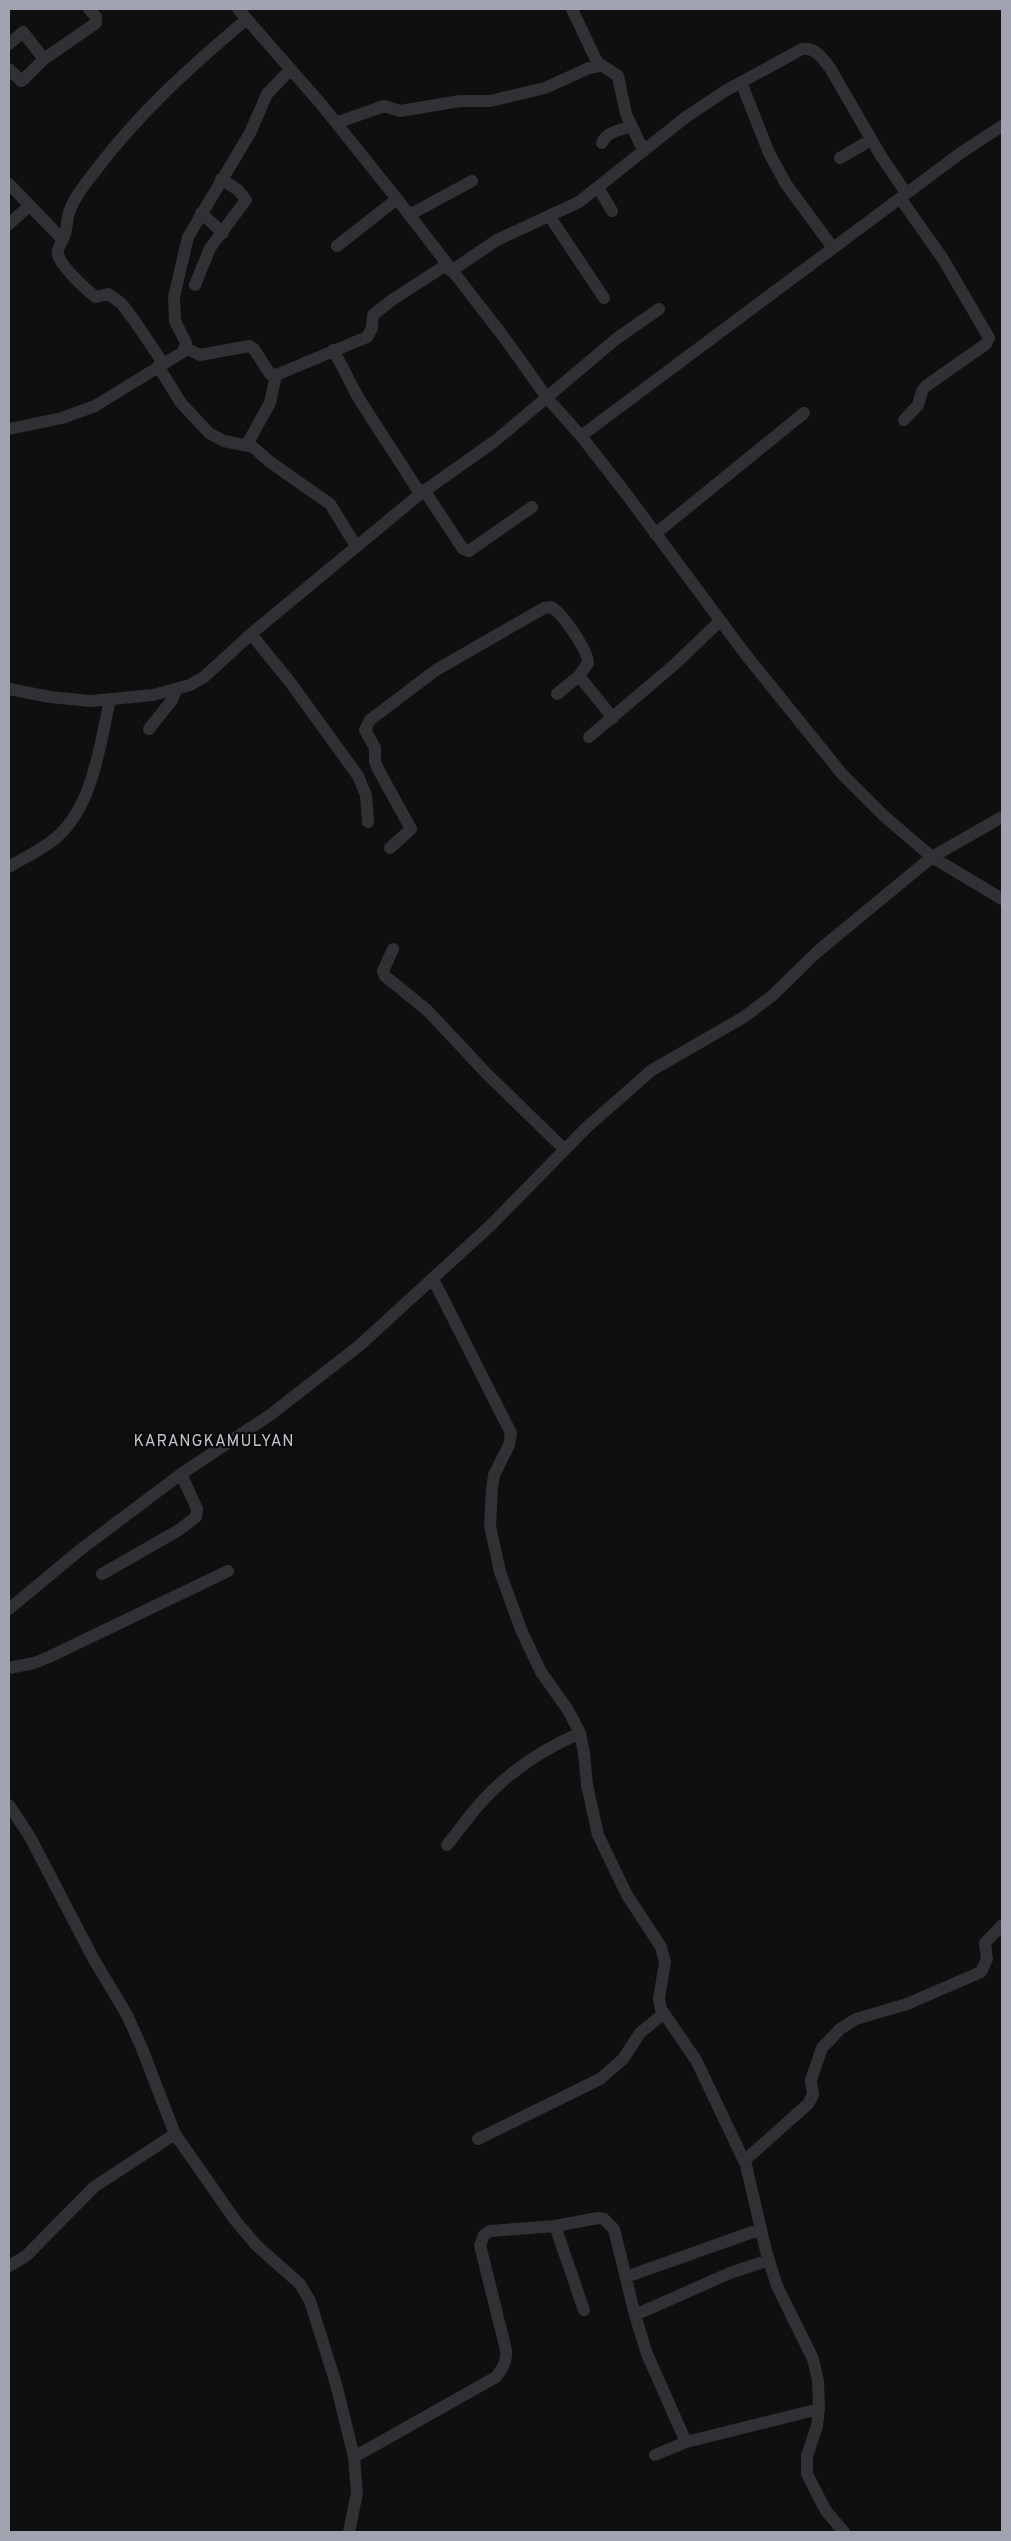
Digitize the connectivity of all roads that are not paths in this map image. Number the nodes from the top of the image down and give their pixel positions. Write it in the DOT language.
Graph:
graph roads {
  1 [pos="89,9"];
  2 [pos="572,9"];
  3 [pos="245,13"];
  4 [pos="9,44"];
  5 [pos="44,59"];
  6 [pos="600,66"];
  7 [pos="291,68"];
  8 [pos="9,69"];
  9 [pos="741,82"];
  10 [pos="336,123"];
  11 [pos="631,126"];
  12 [pos="1002,126"];
  13 [pos="871,140"];
  14 [pos="602,142"];
  15 [pos="643,150"];
  16 [pos="840,158"];
  17 [pos="221,179"];
  18 [pos="472,180"];
  19 [pos="9,184"];
  20 [pos="598,189"];
  21 [pos="903,196"];
  22 [pos="397,199"];
  23 [pos="29,206"];
  24 [pos="612,211"];
  25 [pos="201,213"];
  26 [pos="409,215"];
  27 [pos="550,217"];
  28 [pos="9,224"];
  29 [pos="222,233"];
  30 [pos="63,240"];
  31 [pos="336,246"];
  32 [pos="833,248"];
  33 [pos="449,268"];
  34 [pos="196,285"];
  35 [pos="604,298"];
  36 [pos="659,309"];
  37 [pos="186,348"];
  38 [pos="333,350"];
  39 [pos="160,365"];
  40 [pos="276,375"];
  41 [pos="548,399"];
  42 [pos="804,413"];
  43 [pos="904,420"];
  44 [pos="9,428"];
  45 [pos="581,436"];
  46 [pos="246,446"];
  47 [pos="422,492"];
  48 [pos="532,507"];
  49 [pos="655,534"];
  50 [pos="356,546"];
  51 [pos="720,621"];
  52 [pos="251,634"];
  53 [pos="579,676"];
  54 [pos="9,689"];
  55 [pos="176,690"];
  56 [pos="556,694"];
  57 [pos="110,700"];
  58 [pos="613,718"];
  59 [pos="149,729"];
  60 [pos="589,737"];
  61 [pos="1002,817"];
  62 [pos="368,822"];
  63 [pos="390,848"];
  64 [pos="932,857"];
  65 [pos="9,867"];
  66 [pos="1002,899"];
  67 [pos="393,949"];
  68 [pos="565,1150"];
  69 [pos="433,1279"];
  70 [pos="181,1474"];
  71 [pos="228,1571"];
  72 [pos="102,1574"];
  73 [pos="9,1609"];
  74 [pos="9,1668"];
  75 [pos="580,1732"];
  76 [pos="9,1805"];
  77 [pos="447,1845"];
  78 [pos="1002,1925"];
  79 [pos="664,2013"];
  80 [pos="175,2134"];
  81 [pos="478,2138"];
  82 [pos="744,2161"];
  83 [pos="555,2226"];
  84 [pos="761,2230"];
  85 [pos="769,2260"];
  86 [pos="9,2266"];
  87 [pos="626,2277"];
  88 [pos="584,2310"];
  89 [pos="635,2315"];
  90 [pos="820,2408"];
  91 [pos="686,2442"];
  92 [pos="655,2455"];
  93 [pos="354,2457"];
  94 [pos="349,2532"];
  95 [pos="844,2532"];
  1 -- 5 [label="street"];
  2 -- 6 [label="street"];
  3 -- 7 [label="street"];
  3 -- 30 [label="street"];
  4 -- 5 [label="street"];
  5 -- 8 [label="street"];
  6 -- 10 [label="street"];
  6 -- 11 [label="street"];
  7 -- 10 [label="street"];
  7 -- 17 [label="street"];
  9 -- 13 [label="street"];
  9 -- 15 [label="street"];
  9 -- 32 [label="street"];
  10 -- 22 [label="street"];
  11 -- 14 [label="street"];
  11 -- 15 [label="street"];
  12 -- 21 [label="street"];
  13 -- 16 [label="street"];
  13 -- 21 [label="street"];
  15 -- 20 [label="street"];
  17 -- 25 [label="street"];
  17 -- 29 [label="street"];
  18 -- 26 [label="street"];
  19 -- 23 [label="street"];
  20 -- 24 [label="street"];
  20 -- 27 [label="street"];
  21 -- 32 [label="street"];
  21 -- 43 [label="street"];
  22 -- 26 [label="street"];
  22 -- 31 [label="street"];
  23 -- 28 [label="street"];
  23 -- 30 [label="street"];
  25 -- 29 [label="street"];
  25 -- 37 [label="street"];
  26 -- 33 [label="street"];
  27 -- 33 [label="street"];
  27 -- 35 [label="street"];
  29 -- 34 [label="street"];
  30 -- 39 [label="street"];
  32 -- 45 [label="street"];
  33 -- 38 [label="street"];
  33 -- 41 [label="street"];
  36 -- 41 [label="street"];
  37 -- 39 [label="street"];
  37 -- 40 [label="street"];
  38 -- 40 [label="street"];
  38 -- 47 [label="street"];
  39 -- 44 [label="street"];
  39 -- 46 [label="street"];
  40 -- 46 [label="street"];
  41 -- 45 [label="street"];
  41 -- 47 [label="street"];
  42 -- 49 [label="street"];
  45 -- 49 [label="street"];
  46 -- 50 [label="street"];
  47 -- 48 [label="street"];
  47 -- 50 [label="street"];
  49 -- 51 [label="street"];
  50 -- 52 [label="street"];
  51 -- 58 [label="street"];
  51 -- 64 [label="street"];
  52 -- 55 [label="street"];
  52 -- 62 [label="street"];
  53 -- 56 [label="street"];
  53 -- 58 [label="street"];
  53 -- 63 [label="street"];
  54 -- 57 [label="street"];
  55 -- 57 [label="street"];
  55 -- 59 [label="street"];
  57 -- 65 [label="street"];
  58 -- 60 [label="street"];
  61 -- 64 [label="street"];
  64 -- 66 [label="street"];
  64 -- 68 [label="street"];
  67 -- 68 [label="street"];
  68 -- 69 [label="street"];
  69 -- 70 [label="street"];
  69 -- 75 [label="street"];
  70 -- 72 [label="street"];
  70 -- 73 [label="street"];
  71 -- 74 [label="street"];
  75 -- 77 [label="street"];
  75 -- 79 [label="street"];
  76 -- 80 [label="street"];
  78 -- 82 [label="street"];
  79 -- 81 [label="street"];
  79 -- 82 [label="street"];
  80 -- 86 [label="street"];
  80 -- 93 [label="street"];
  82 -- 84 [label="street"];
  83 -- 87 [label="street"];
  83 -- 88 [label="street"];
  83 -- 93 [label="street"];
  84 -- 85 [label="street"];
  84 -- 87 [label="street"];
  85 -- 89 [label="street"];
  85 -- 90 [label="street"];
  87 -- 89 [label="street"];
  89 -- 91 [label="street"];
  90 -- 91 [label="street"];
  90 -- 95 [label="street"];
  91 -- 92 [label="street"];
  93 -- 94 [label="street"];
}
